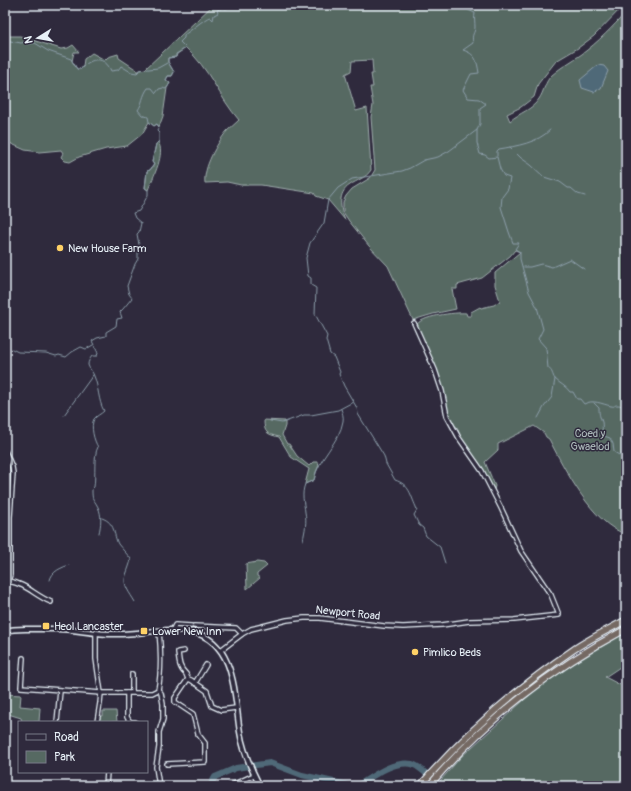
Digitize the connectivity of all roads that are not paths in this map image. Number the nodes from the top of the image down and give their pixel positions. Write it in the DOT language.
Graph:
graph roads {
  1 [pos="414,323"];
  2 [pos="5,451"];
  3 [pos="8,581"];
  4 [pos="5,592"];
  5 [pos="51,602"];
  6 [pos="626,620"];
  7 [pos="626,628"];
  8 [pos="5,631"];
  9 [pos="159,631"];
  10 [pos="172,631"];
  11 [pos="96,633"];
  12 [pos="242,634"];
  13 [pos="221,650"];
  14 [pos="184,651"];
  15 [pos="23,658"];
  16 [pos="206,665"];
  17 [pos="132,674"];
  18 [pos="188,679"];
  19 [pos="195,682"];
  20 [pos="158,690"];
  21 [pos="60,691"];
  22 [pos="132,692"];
  23 [pos="100,693"];
  24 [pos="127,693"];
  25 [pos="236,708"];
  26 [pos="57,721"];
  27 [pos="97,721"];
  28 [pos="129,721"];
  29 [pos="167,764"];
  30 [pos="107,773"];
  31 [pos="254,775"];
  32 [pos="422,785"];
  33 [pos="106,786"];
  34 [pos="159,786"];
  35 [pos="230,786"];
  36 [pos="260,786"];
  37 [pos="429,786"];
  1 -- 12 [label="street, Newport Road"];
  2 -- 3 [label="street"];
  3 -- 4 [label="street"];
  3 -- 5 [label="street"];
  6 -- 32 [label="highway"];
  7 -- 37 [label="highway"];
  8 -- 11 [label="street"];
  9 -- 10 [label="street"];
  9 -- 11 [label="street"];
  9 -- 20 [label="street"];
  10 -- 12 [label="street"];
  10 -- 13 [label="street"];
  11 -- 23 [label="street"];
  12 -- 13 [label="street, Newport Road"];
  13 -- 25 [label="street"];
  14 -- 18 [label="street"];
  15 -- 21 [label="street"];
  16 -- 19 [label="street"];
  17 -- 22 [label="street"];
  18 -- 19 [label="street"];
  18 -- 29 [label="street"];
  19 -- 25 [label="street"];
  20 -- 22 [label="street"];
  20 -- 34 [label="street"];
  21 -- 23 [label="street"];
  21 -- 26 [label="street"];
  22 -- 24 [label="street"];
  23 -- 24 [label="street"];
  23 -- 27 [label="street"];
  24 -- 28 [label="street"];
  25 -- 31 [label="street"];
  30 -- 33 [label="street"];
  31 -- 35 [label="street"];
  31 -- 36 [label="street"];
}
